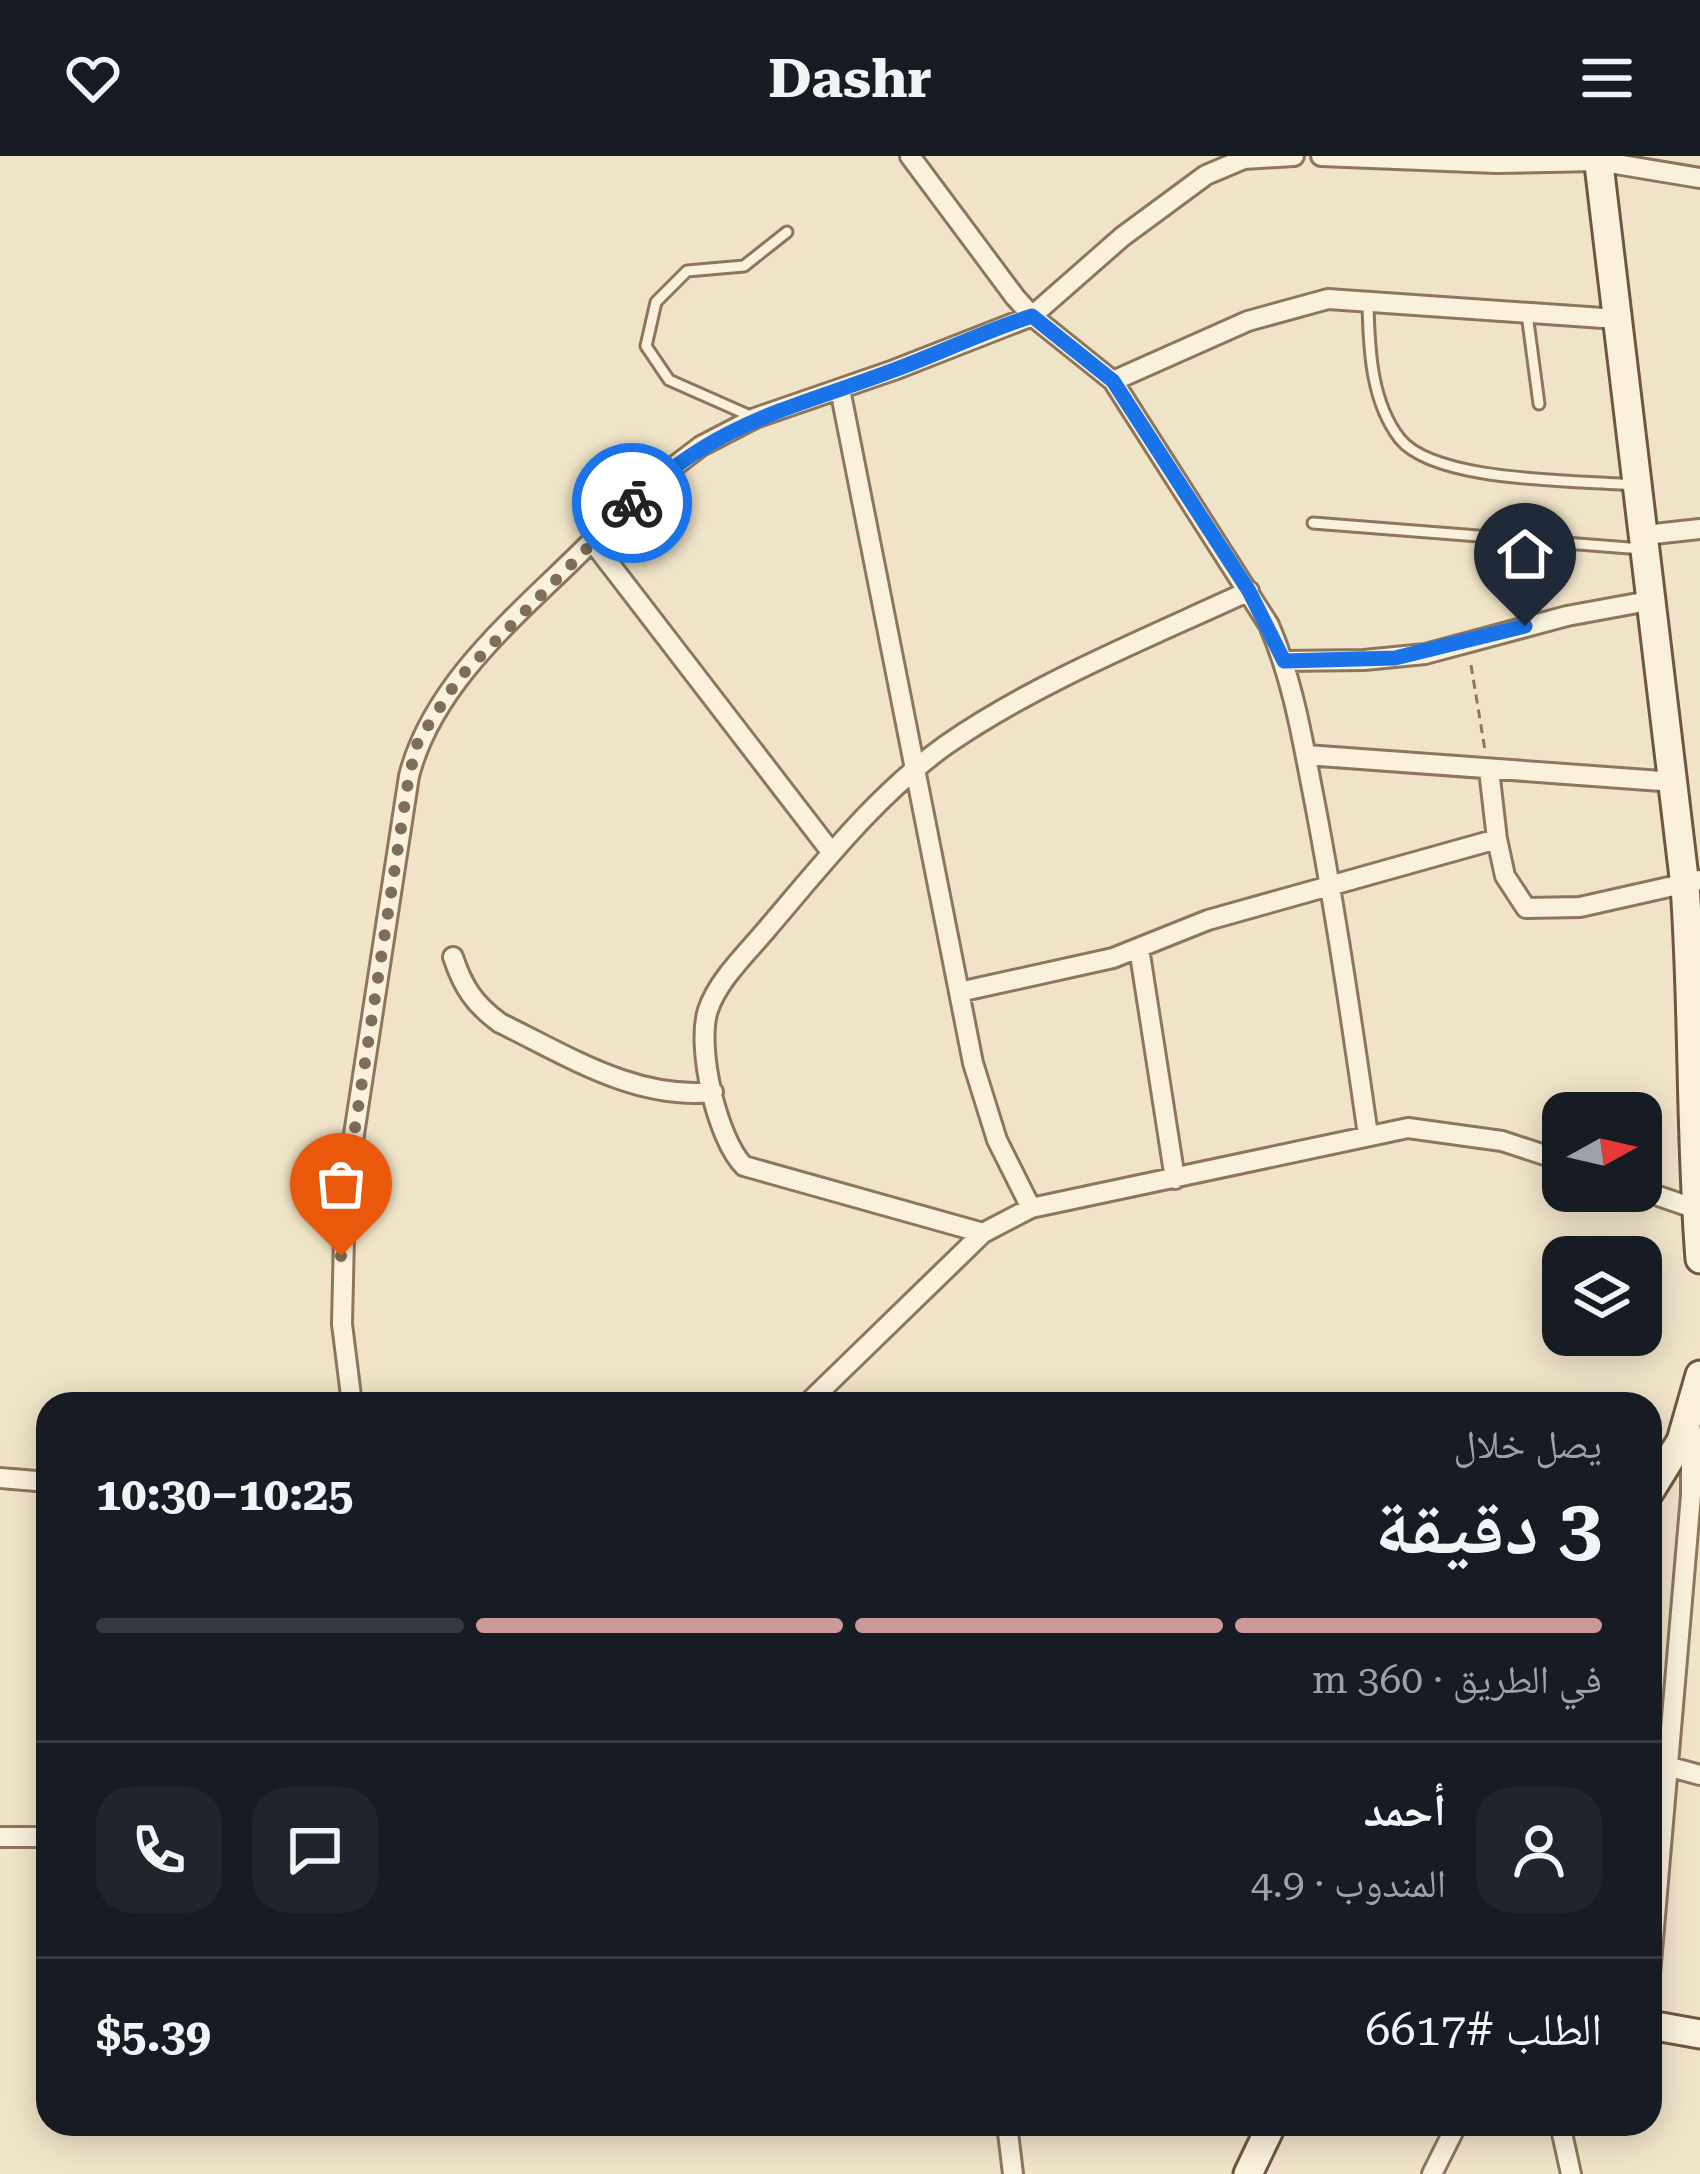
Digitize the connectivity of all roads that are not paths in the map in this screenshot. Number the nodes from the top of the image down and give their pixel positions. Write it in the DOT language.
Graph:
graph roads {
  1 [pos="910,156"];
  2 [pos="1294,156"];
  3 [pos="1321,156"];
  4 [pos="1243,158"];
  5 [pos="1598,158"];
  6 [pos="1700,178"];
  7 [pos="787,232"];
  8 [pos="1367,298"];
  9 [pos="1526,311"];
  10 [pos="1032,316"];
  11 [pos="1617,319"];
  12 [pos="1113,381"];
  13 [pos="840,389"];
  14 [pos="1539,404"];
  15 [pos="754,418"];
  16 [pos="1640,485"];
  17 [pos="1313,524"];
  18 [pos="1700,529"];
  19 [pos="592,541"];
  20 [pos="1646,542"];
  21 [pos="1249,591"];
  22 [pos="1654,600"];
  23 [pos="1284,661"];
  24 [pos="1306,754"];
  25 [pos="916,768"];
  26 [pos="1489,770"];
  27 [pos="1675,782"];
  28 [pos="1497,839"];
  29 [pos="832,853"];
  30 [pos="1692,883"];
  31 [pos="1331,888"];
  32 [pos="1139,948"];
  33 [pos="453,958"];
  34 [pos="959,992"];
  35 [pos="713,1092"];
  36 [pos="1696,1117"];
  37 [pos="1368,1135"];
  38 [pos="1542,1154"];
  39 [pos="1175,1179"];
  40 [pos="1662,1197"];
  41 [pos="1031,1208"];
  42 [pos="1696,1209"];
  43 [pos="983,1233"];
  44 [pos="1700,1259"];
  45 [pos="1700,1375"];
  46 [pos="350,1392"];
  47 [pos="819,1392"];
  48 [pos="1690,1414"];
  49 [pos="1662,1473"];
  50 [pos="0,1478"];
  51 [pos="36,1481"];
  52 [pos="1695,1496"];
  53 [pos="1667,1766"];
  54 [pos="1700,1774"];
  55 [pos="1662,1827"];
  56 [pos="36,1837"];
  57 [pos="0,1838"];
  58 [pos="1662,2027"];
  59 [pos="1700,2033"];
  60 [pos="1008,2136"];
  61 [pos="1266,2136"];
  62 [pos="1451,2136"];
  63 [pos="1563,2136"];
  64 [pos="1013,2174"];
  65 [pos="1248,2174"];
  66 [pos="1432,2174"];
  67 [pos="1571,2174"];
  1 -- 10 [label="street"];
  2 -- 4 [label="street"];
  3 -- 5 [label="street"];
  4 -- 10 [label="street"];
  5 -- 6 [label="street"];
  5 -- 11 [label="street"];
  7 -- 15 [label="lane"];
  8 -- 9 [label="street"];
  8 -- 12 [label="street"];
  8 -- 16 [label="lane"];
  9 -- 11 [label="street"];
  9 -- 14 [label="lane"];
  10 -- 12 [label="street"];
  10 -- 13 [label="street"];
  11 -- 16 [label="street"];
  12 -- 21 [label="street"];
  13 -- 15 [label="street"];
  13 -- 25 [label="street"];
  15 -- 19 [label="street"];
  16 -- 20 [label="street"];
  17 -- 20 [label="lane"];
  18 -- 20 [label="street"];
  19 -- 29 [label="street"];
  19 -- 46 [label="street"];
  20 -- 22 [label="street"];
  21 -- 23 [label="street"];
  21 -- 25 [label="street"];
  22 -- 23 [label="street"];
  22 -- 27 [label="street"];
  23 -- 24 [label="street"];
  24 -- 26 [label="street"];
  24 -- 31 [label="street"];
  25 -- 29 [label="street"];
  25 -- 34 [label="street"];
  26 -- 27 [label="street"];
  26 -- 28 [label="street"];
  27 -- 30 [label="street"];
  28 -- 30 [label="street"];
  28 -- 31 [label="street"];
  29 -- 35 [label="street"];
  30 -- 36 [label="street"];
  31 -- 32 [label="street"];
  31 -- 37 [label="street"];
  32 -- 34 [label="street"];
  32 -- 39 [label="street"];
  33 -- 35 [label="street"];
  34 -- 41 [label="street"];
  35 -- 43 [label="street"];
  36 -- 42 [label="street"];
  37 -- 38 [label="street"];
  37 -- 39 [label="street"];
  39 -- 41 [label="street"];
  40 -- 42 [label="street"];
  41 -- 43 [label="street"];
  42 -- 44 [label="street"];
  43 -- 47 [label="street"];
  45 -- 48 [label="street"];
  48 -- 49 [label="street"];
  48 -- 52 [label="street"];
  50 -- 51 [label="street"];
  52 -- 53 [label="street"];
  53 -- 54 [label="street"];
  53 -- 55 [label="street"];
  56 -- 57 [label="street"];
  58 -- 59 [label="street"];
  60 -- 64 [label="street"];
  61 -- 65 [label="street"];
  62 -- 66 [label="street"];
  63 -- 67 [label="street"];
}
